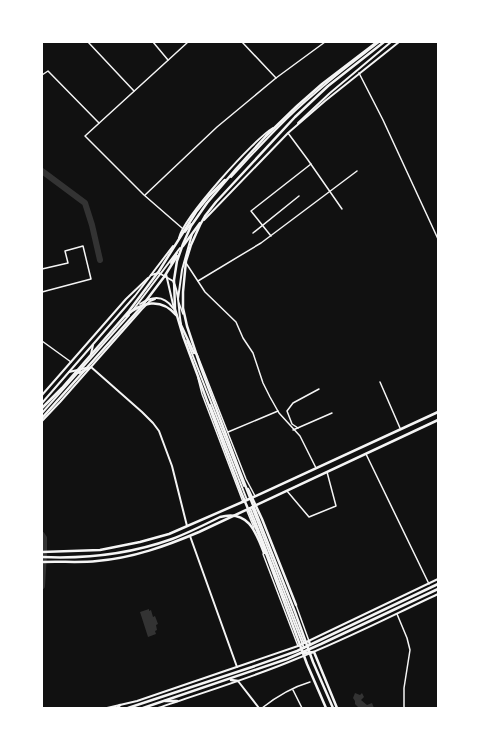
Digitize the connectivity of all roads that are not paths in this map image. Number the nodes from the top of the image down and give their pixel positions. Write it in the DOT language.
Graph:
graph roads {
  1 [pos="88,42"];
  2 [pos="153,42"];
  3 [pos="188,42"];
  4 [pos="242,42"];
  5 [pos="324,42"];
  6 [pos="378,42"];
  7 [pos="384,42"];
  8 [pos="391,42"];
  9 [pos="399,42"];
  10 [pos="168,60"];
  11 [pos="359,73"];
  12 [pos="42,75"];
  13 [pos="276,78"];
  14 [pos="134,91"];
  15 [pos="99,123"];
  16 [pos="280,125"];
  17 [pos="296,125"];
  18 [pos="288,133"];
  19 [pos="311,164"];
  20 [pos="236,169"];
  21 [pos="357,171"];
  22 [pos="225,183"];
  23 [pos="211,191"];
  24 [pos="330,192"];
  25 [pos="144,195"];
  26 [pos="299,196"];
  27 [pos="342,209"];
  28 [pos="205,216"];
  29 [pos="193,222"];
  30 [pos="263,225"];
  31 [pos="182,228"];
  32 [pos="254,232"];
  33 [pos="193,233"];
  34 [pos="271,236"];
  35 [pos="438,239"];
  36 [pos="178,240"];
  37 [pos="184,260"];
  38 [pos="42,269"];
  39 [pos="162,274"];
  40 [pos="151,275"];
  41 [pos="166,276"];
  42 [pos="198,282"];
  43 [pos="42,292"];
  44 [pos="158,298"];
  45 [pos="178,299"];
  46 [pos="137,305"];
  47 [pos="173,308"];
  48 [pos="114,329"];
  49 [pos="42,341"];
  50 [pos="94,343"];
  51 [pos="90,359"];
  52 [pos="71,362"];
  53 [pos="91,367"];
  54 [pos="82,368"];
  55 [pos="201,368"];
  56 [pos="69,372"];
  57 [pos="78,374"];
  58 [pos="197,374"];
  59 [pos="380,382"];
  60 [pos="319,389"];
  61 [pos="212,393"];
  62 [pos="42,395"];
  63 [pos="208,395"];
  64 [pos="42,403"];
  65 [pos="43,411"];
  66 [pos="278,411"];
  67 [pos="438,412"];
  68 [pos="332,413"];
  69 [pos="42,419"];
  70 [pos="438,420"];
  71 [pos="298,428"];
  72 [pos="400,429"];
  73 [pos="293,430"];
  74 [pos="228,432"];
  75 [pos="365,454"];
  76 [pos="316,468"];
  77 [pos="240,472"];
  78 [pos="327,472"];
  79 [pos="287,490"];
  80 [pos="255,496"];
  81 [pos="247,500"];
  82 [pos="243,502"];
  83 [pos="251,507"];
  84 [pos="246,509"];
  85 [pos="187,526"];
  86 [pos="190,536"];
  87 [pos="42,552"];
  88 [pos="42,557"];
  89 [pos="42,562"];
  90 [pos="438,580"];
  91 [pos="429,584"];
  92 [pos="438,584"];
  93 [pos="438,589"];
  94 [pos="282,594"];
  95 [pos="438,594"];
  96 [pos="296,605"];
  97 [pos="396,614"];
  98 [pos="309,641"];
  99 [pos="303,643"];
  100 [pos="310,645"];
  101 [pos="298,646"];
  102 [pos="304,648"];
  103 [pos="314,652"];
  104 [pos="300,654"];
  105 [pos="237,667"];
  106 [pos="228,680"];
  107 [pos="238,681"];
  108 [pos="310,682"];
  109 [pos="293,689"];
  110 [pos="163,701"];
  111 [pos="177,701"];
  112 [pos="120,705"];
  113 [pos="107,708"];
  114 [pos="116,708"];
  115 [pos="128,708"];
  116 [pos="143,708"];
  117 [pos="158,708"];
  118 [pos="259,708"];
  119 [pos="262,708"];
  120 [pos="302,708"];
  121 [pos="326,708"];
  122 [pos="332,708"];
  123 [pos="337,708"];
  124 [pos="404,708"];
  1 -- 14 [label="street"];
  2 -- 10 [label="street"];
  3 -- 10 [label="street"];
  4 -- 13 [label="street"];
  5 -- 13 [label="street"];
  6 -- 16 [label="main road"];
  6 -- 20 [label="highway"];
  7 -- 28 [label="highway"];
  8 -- 17 [label="main road"];
  9 -- 11 [label="main road"];
  10 -- 14 [label="street"];
  11 -- 17 [label="main road"];
  11 -- 35 [label="street"];
  12 -- 15 [label="street"];
  13 -- 25 [label="street"];
  14 -- 15 [label="street"];
  15 -- 25 [label="street"];
  16 -- 22 [label="main road"];
  16 -- 23 [label="main road"];
  17 -- 18 [label="main road"];
  18 -- 19 [label="street"];
  18 -- 33 [label="main road"];
  19 -- 24 [label="street"];
  19 -- 30 [label="street"];
  20 -- 48 [label="highway"];
  20 -- 94 [label="highway"];
  21 -- 24 [label="street"];
  22 -- 23 [label="main road"];
  22 -- 29 [label="main road"];
  23 -- 31 [label="main road"];
  24 -- 27 [label="street"];
  24 -- 34 [label="street"];
  25 -- 31 [label="street"];
  26 -- 30 [label="street"];
  28 -- 55 [label="highway"];
  28 -- 69 [label="highway"];
  29 -- 36 [label="main road"];
  29 -- 41 [label="main road"];
  30 -- 32 [label="street"];
  30 -- 34 [label="street"];
  31 -- 36 [label="main road"];
  33 -- 37 [label="main road"];
  33 -- 39 [label="main road"];
  34 -- 42 [label="street"];
  36 -- 40 [label="main road"];
  37 -- 42 [label="street"];
  37 -- 45 [label="main road"];
  38 -- 43 [label="street"];
  39 -- 40 [label="main road"];
  39 -- 41 [label="main road"];
  39 -- 46 [label="main road"];
  40 -- 50 [label="main road"];
  40 -- 52 [label="main road"];
  41 -- 45 [label="main road"];
  41 -- 47 [label="main road"];
  42 -- 66 [label="street"];
  44 -- 46 [label="main road"];
  44 -- 47 [label="main road"];
  44 -- 53 [label="main road"];
  45 -- 61 [label="street"];
  45 -- 63 [label="main road"];
  46 -- 51 [label="main road"];
  47 -- 58 [label="main road"];
  48 -- 55 [label="highway"];
  48 -- 65 [label="highway"];
  49 -- 52 [label="street"];
  50 -- 51 [label="main road"];
  50 -- 56 [label="main road"];
  51 -- 53 [label="main road"];
  51 -- 54 [label="main road"];
  52 -- 62 [label="main road"];
  53 -- 54 [label="main road"];
  53 -- 57 [label="main road"];
  53 -- 69 [label="main road"];
  53 -- 85 [label="main road"];
  54 -- 56 [label="main road"];
  54 -- 57 [label="main road"];
  55 -- 77 [label="highway"];
  56 -- 64 [label="main road"];
  57 -- 65 [label="main road"];
  58 -- 81 [label="main road"];
  58 -- 82 [label="street"];
  59 -- 72 [label="street"];
  60 -- 71 [label="street"];
  61 -- 63 [label="street"];
  61 -- 74 [label="street"];
  63 -- 80 [label="main road"];
  65 -- 69 [label="main road"];
  66 -- 73 [label="street"];
  66 -- 74 [label="street"];
  67 -- 72 [label="highway"];
  68 -- 71 [label="street"];
  70 -- 75 [label="highway"];
  71 -- 73 [label="street"];
  72 -- 76 [label="highway"];
  73 -- 76 [label="street"];
  74 -- 80 [label="street"];
  75 -- 78 [label="highway"];
  75 -- 91 [label="street"];
  76 -- 80 [label="highway"];
  77 -- 96 [label="highway"];
  77 -- 122 [label="highway"];
  78 -- 79 [label="highway"];
  78 -- 79 [label="street"];
  79 -- 83 [label="highway"];
  80 -- 81 [label="highway"];
  81 -- 82 [label="highway"];
  82 -- 85 [label="highway"];
  83 -- 84 [label="highway"];
  83 -- 99 [label="main road"];
  84 -- 86 [label="highway"];
  84 -- 101 [label="street"];
  85 -- 87 [label="highway"];
  86 -- 89 [label="highway"];
  86 -- 105 [label="main road"];
  88 -- 94 [label="highway"];
  90 -- 91 [label="main road"];
  91 -- 98 [label="main road"];
  92 -- 100 [label="highway"];
  93 -- 104 [label="highway"];
  94 -- 121 [label="highway"];
  95 -- 97 [label="main road"];
  96 -- 98 [label="street"];
  97 -- 103 [label="main road"];
  97 -- 124 [label="street"];
  98 -- 99 [label="main road"];
  98 -- 100 [label="highway"];
  99 -- 100 [label="main road"];
  99 -- 101 [label="main road"];
  99 -- 102 [label="main road"];
  100 -- 102 [label="highway"];
  101 -- 105 [label="main road"];
  102 -- 115 [label="highway"];
  103 -- 104 [label="highway"];
  103 -- 107 [label="main road"];
  103 -- 123 [label="highway"];
  104 -- 106 [label="highway"];
  105 -- 112 [label="main road"];
  106 -- 107 [label="highway"];
  106 -- 110 [label="highway"];
  107 -- 111 [label="main road"];
  107 -- 118 [label="main road"];
  108 -- 109 [label="street"];
  109 -- 119 [label="street"];
  109 -- 120 [label="street"];
  110 -- 111 [label="highway"];
  110 -- 116 [label="highway"];
  111 -- 117 [label="main road"];
  112 -- 113 [label="main road"];
  112 -- 114 [label="highway"];
}
